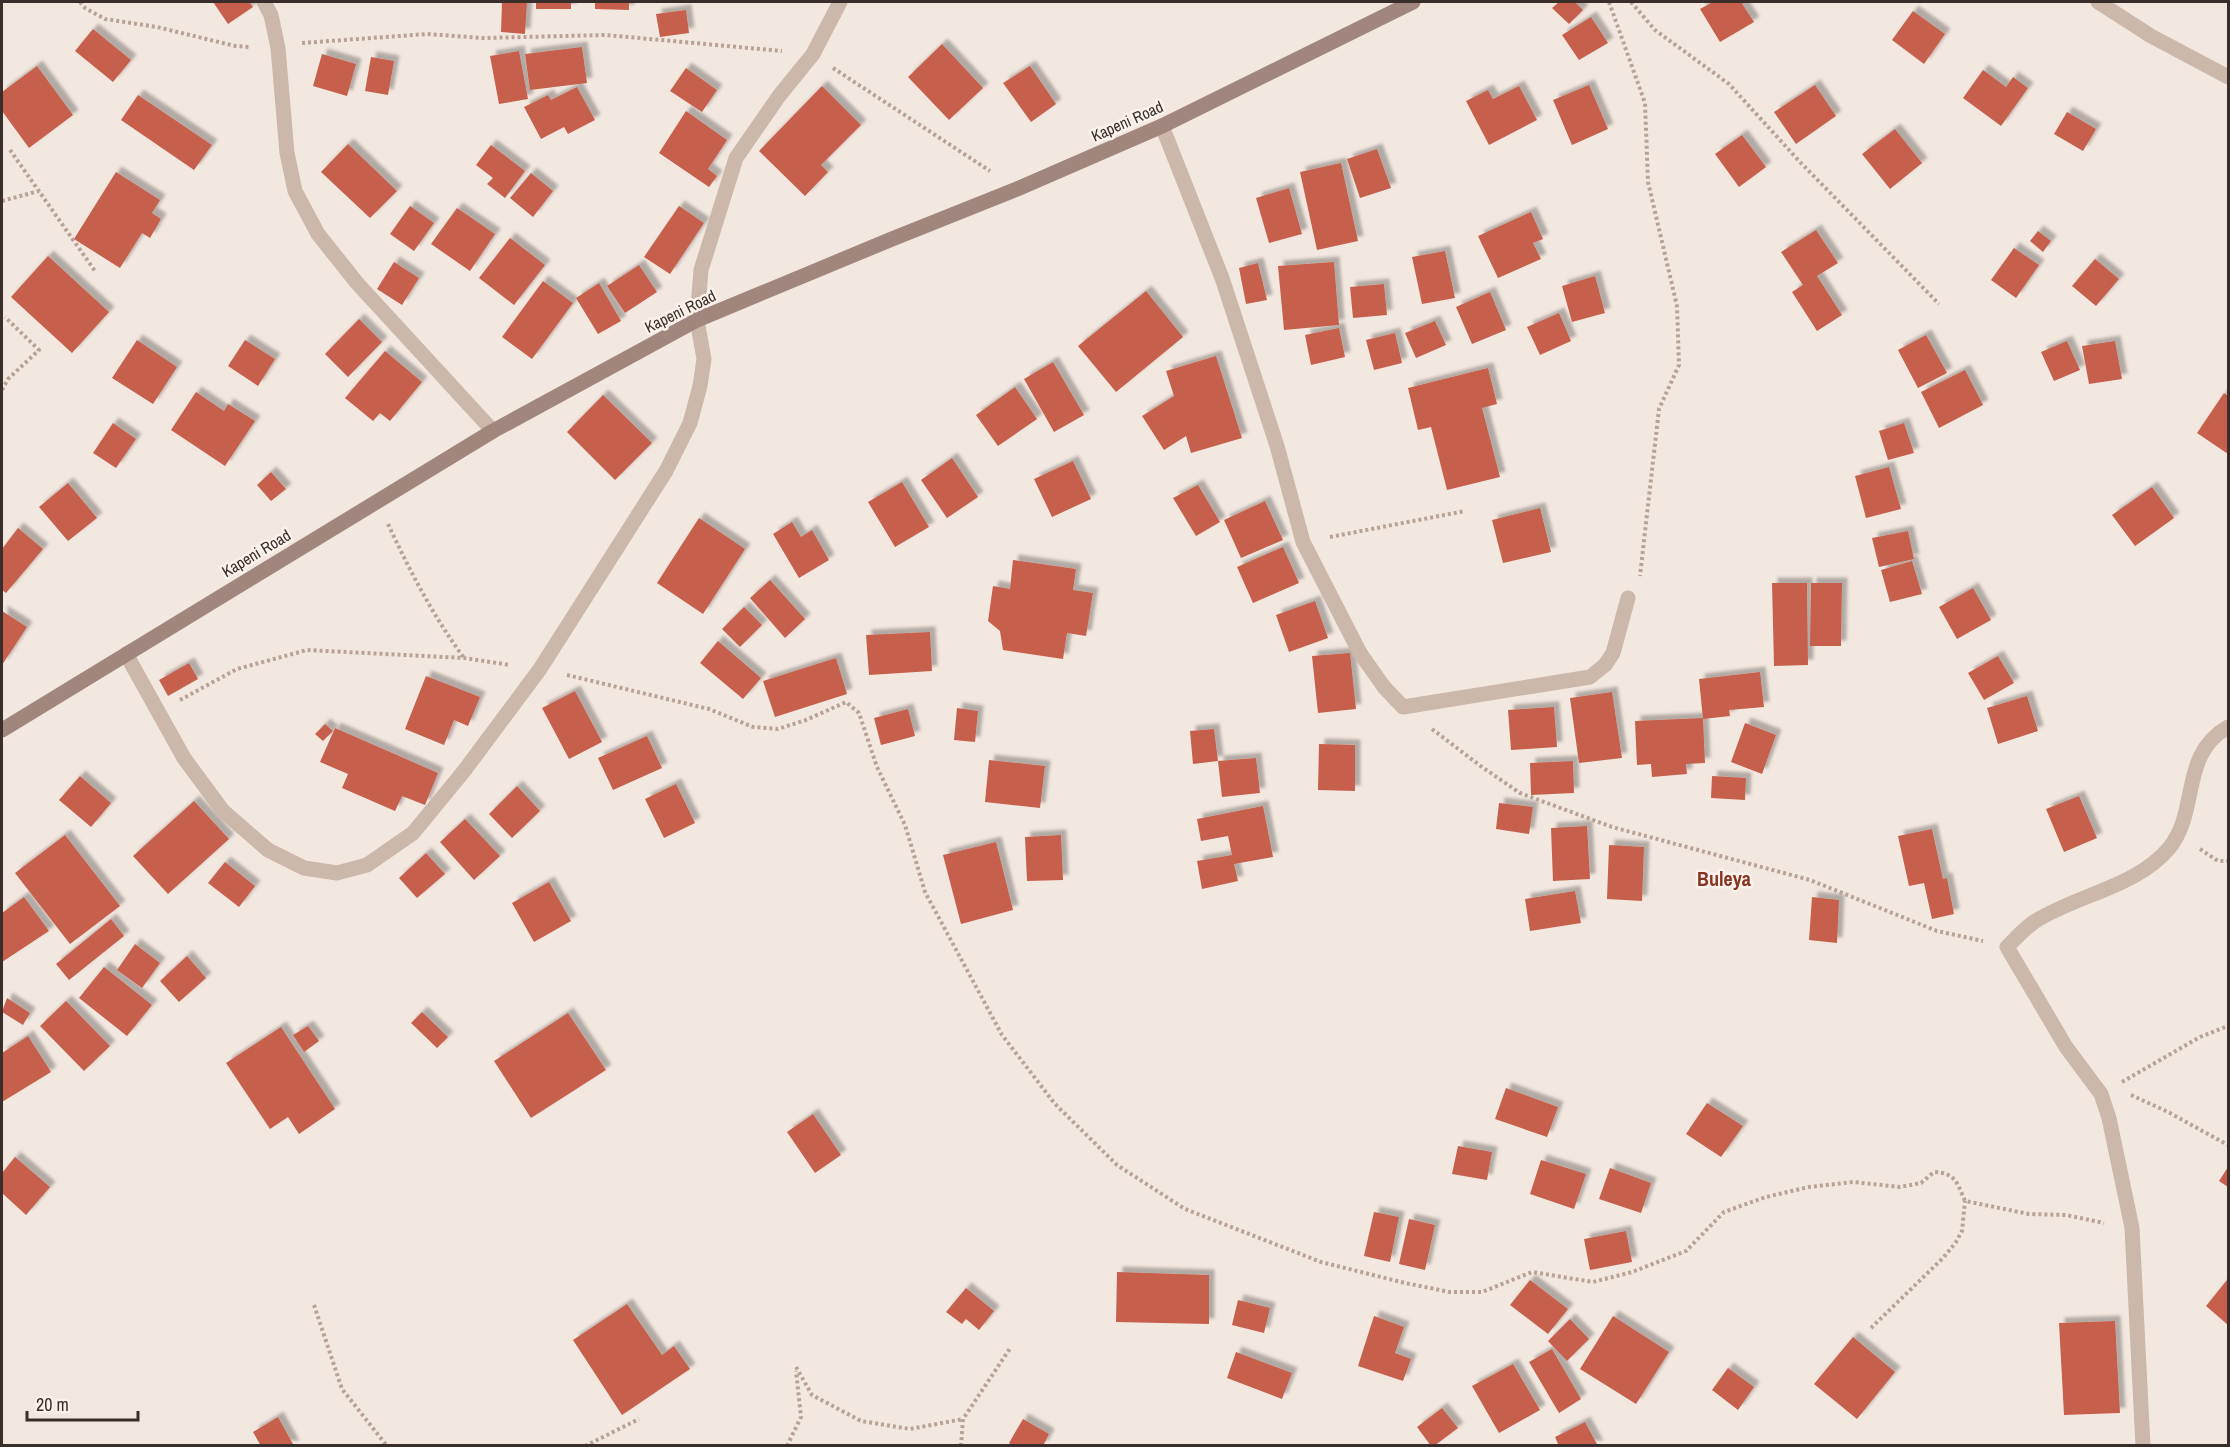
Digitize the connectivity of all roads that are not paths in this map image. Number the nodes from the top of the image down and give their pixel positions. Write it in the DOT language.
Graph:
graph roads {
  1 [pos="264,2"];
  2 [pos="840,2"];
  3 [pos="1413,2"];
  4 [pos="2098,2"];
  5 [pos="2229,77"];
  6 [pos="1162,126"];
  7 [pos="697,320"];
  8 [pos="493,431"];
  9 [pos="1628,598"];
  10 [pos="126,654"];
  11 [pos="2229,727"];
  12 [pos="2,730"];
  13 [pos="2143,1446"];
  1 -- 8 [label="street"];
  2 -- 7 [label="street"];
  3 -- 6 [label="main road, Kapeni Road"];
  4 -- 5 [label="street"];
  6 -- 7 [label="main road, Kapeni Road"];
  6 -- 9 [label="street"];
  7 -- 8 [label="main road, Kapeni Road"];
  7 -- 10 [label="street"];
  8 -- 10 [label="main road, Kapeni Road"];
  10 -- 12 [label="main road, Kapeni Road"];
  11 -- 13 [label="street"];
}
